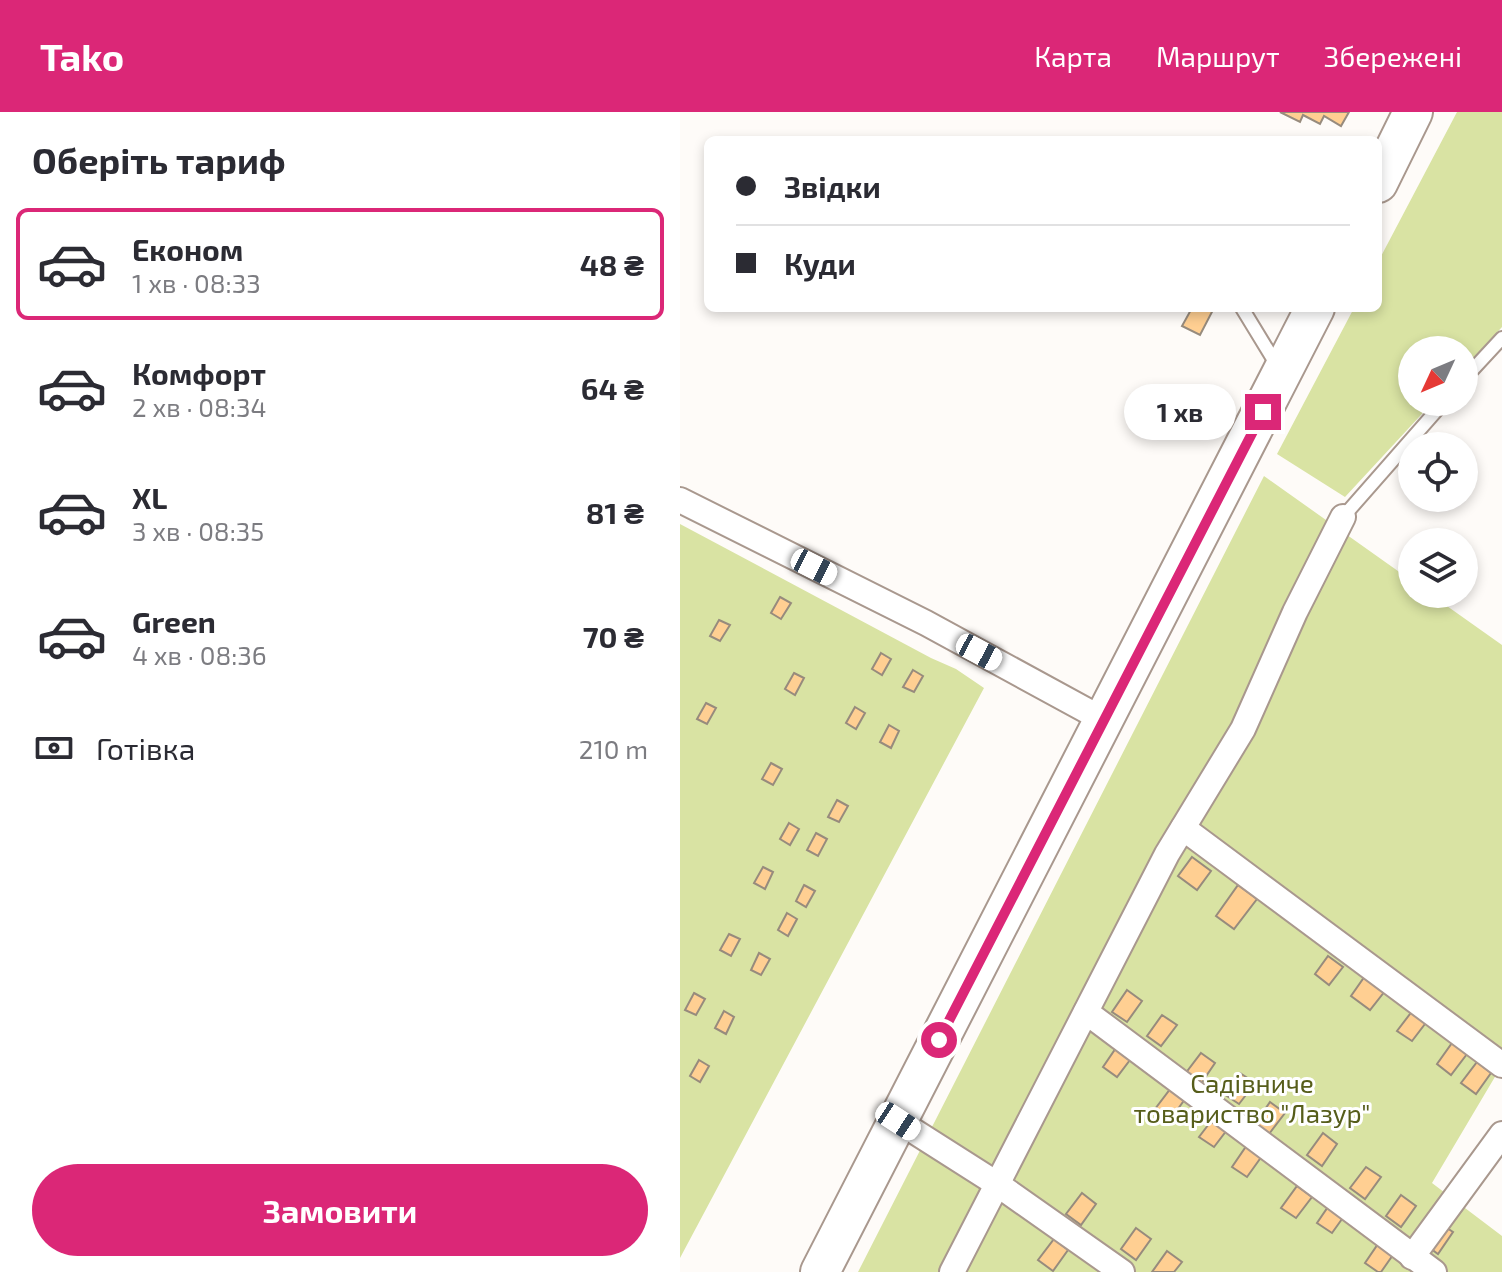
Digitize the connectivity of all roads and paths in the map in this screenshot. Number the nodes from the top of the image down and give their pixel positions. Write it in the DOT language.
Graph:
graph roads {
  1 [pos="1413,112"];
  2 [pos="1382,168"];
  3 [pos="1244,312"];
  4 [pos="1313,312"];
  5 [pos="1502,338"];
  6 [pos="1478,364"];
  7 [pos="1282,373"];
  8 [pos="1432,416"];
  9 [pos="680,500"];
  10 [pos="1343,517"];
  11 [pos="1104,720"];
  12 [pos="1183,828"];
  13 [pos="1086,1012"];
  14 [pos="1502,1065"];
  15 [pos="898,1121"];
  16 [pos="1502,1134"];
  17 [pos="997,1184"];
  18 [pos="1412,1257"];
  19 [pos="820,1272"];
  20 [pos="952,1272"];
  21 [pos="1122,1272"];
  22 [pos="1434,1272"];
  1 -- 2 [label="main road"];
  3 -- 7 [label="lane"];
  4 -- 7 [label="main road"];
  5 -- 6 [label="lane"];
  7 -- 11 [label="main road"];
  8 -- 10 [label="lane"];
  9 -- 11 [label="street"];
  10 -- 12 [label="street"];
  11 -- 15 [label="main road"];
  12 -- 13 [label="street"];
  12 -- 14 [label="street"];
  13 -- 17 [label="street"];
  13 -- 18 [label="street"];
  15 -- 17 [label="street"];
  15 -- 19 [label="main road"];
  16 -- 18 [label="street"];
  17 -- 20 [label="street"];
  17 -- 21 [label="street"];
  18 -- 22 [label="street"];
}
